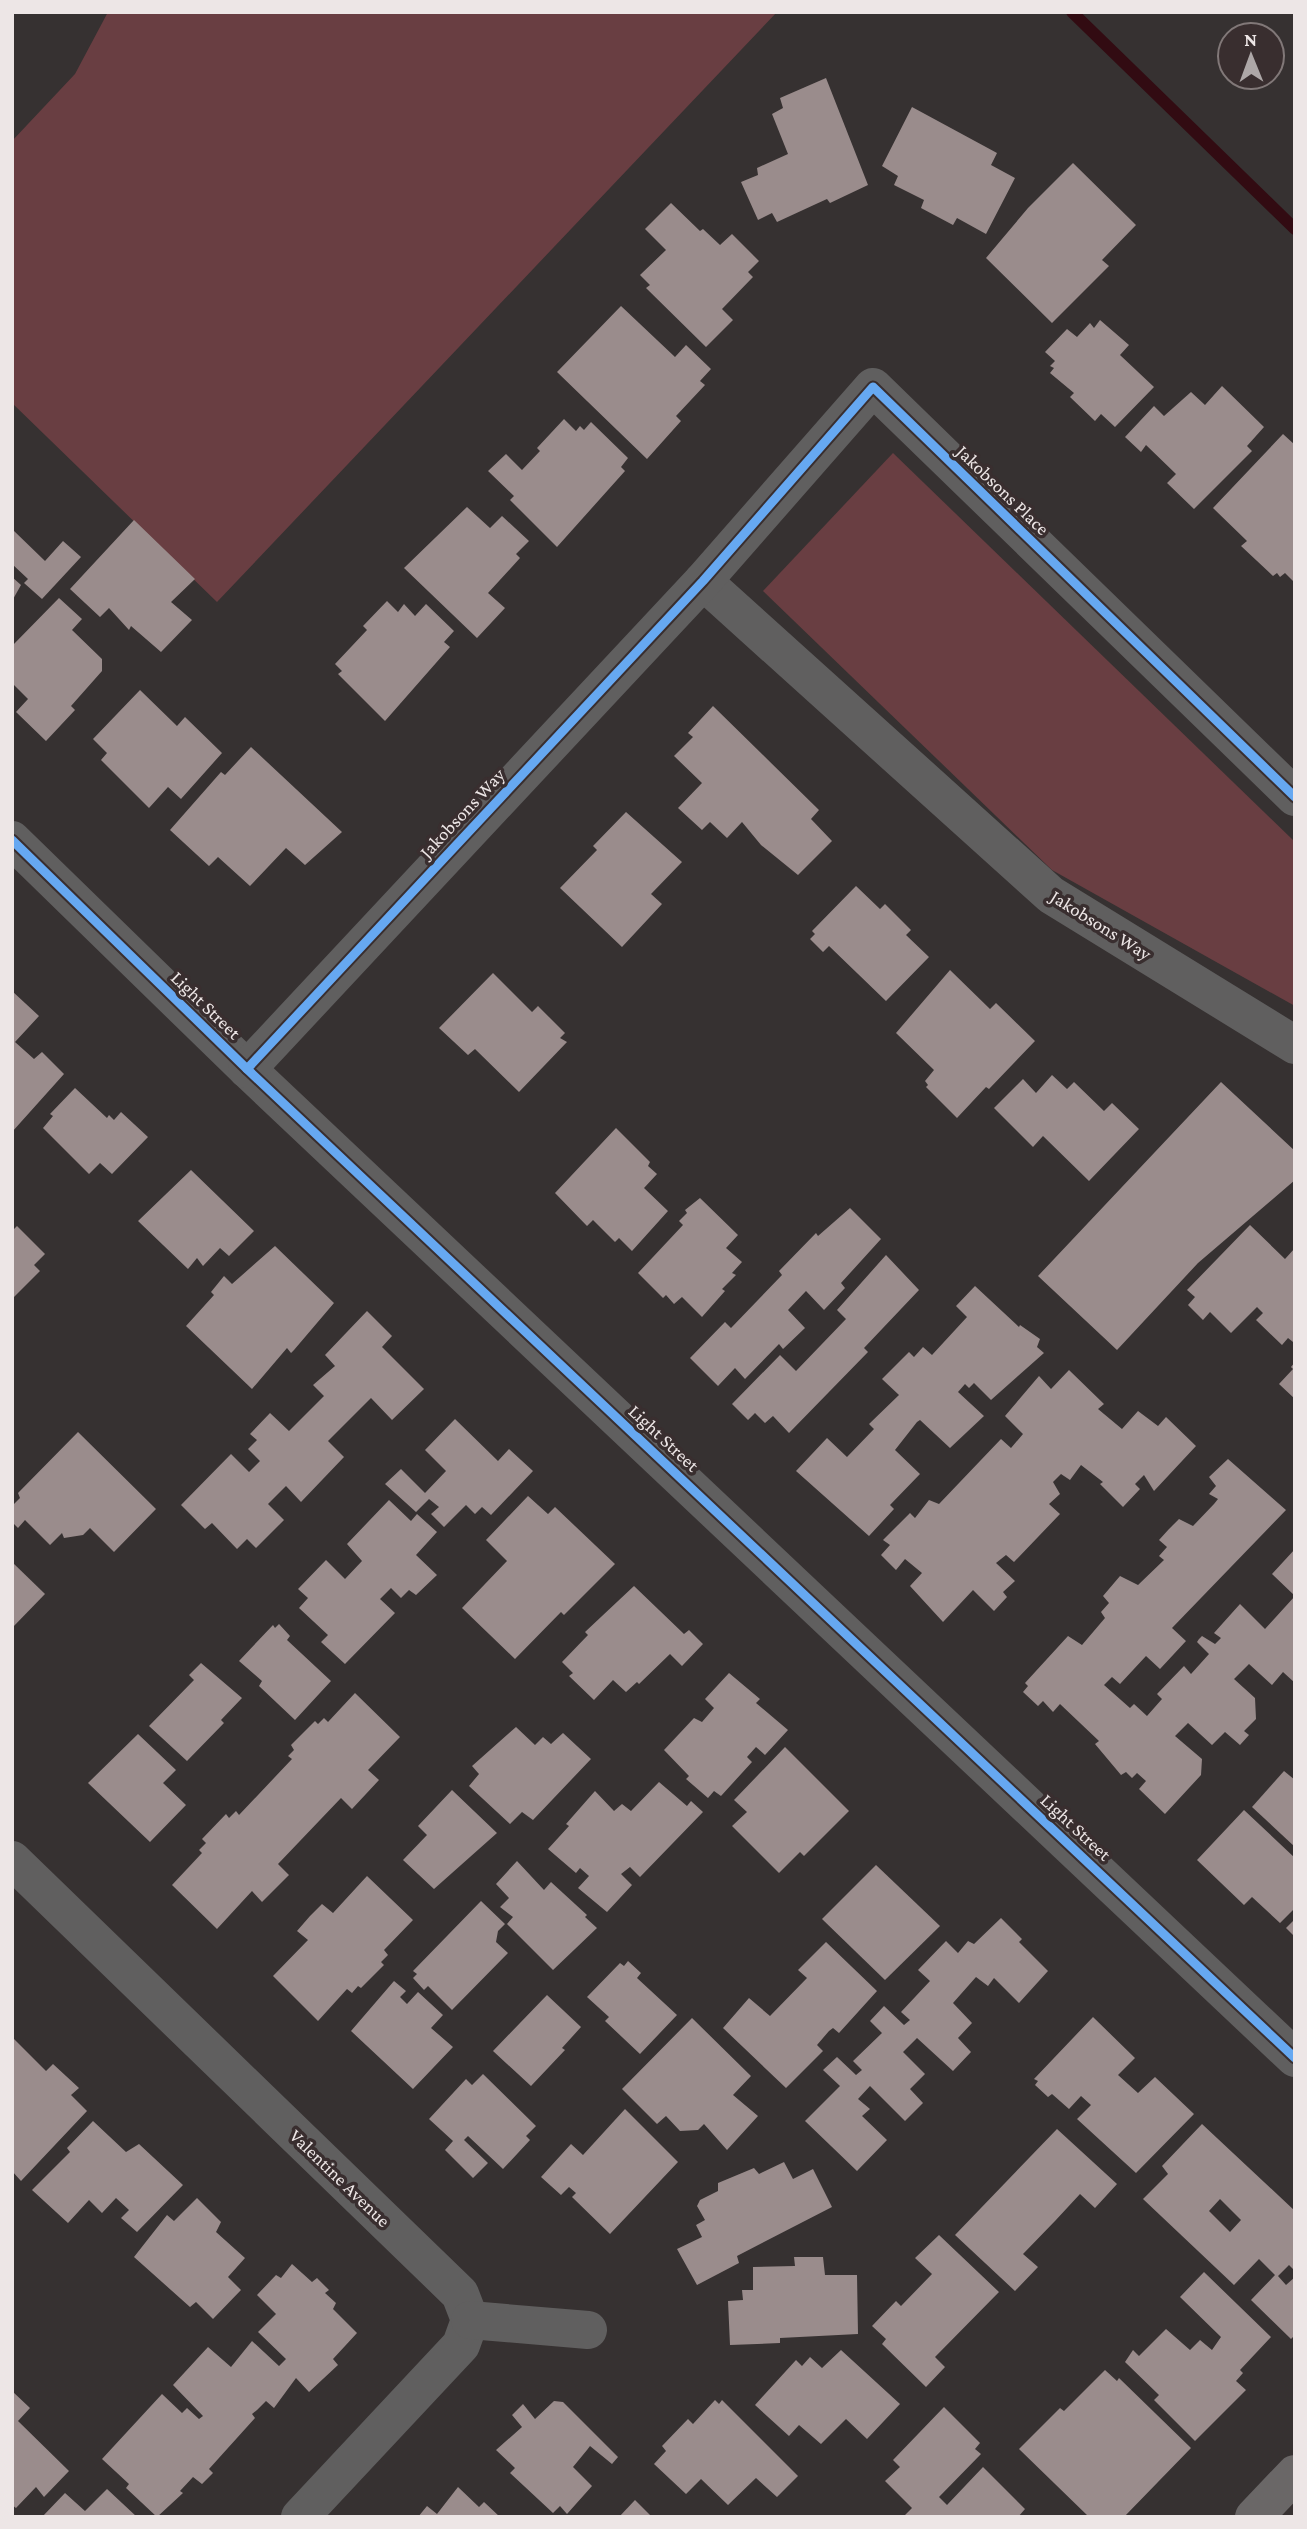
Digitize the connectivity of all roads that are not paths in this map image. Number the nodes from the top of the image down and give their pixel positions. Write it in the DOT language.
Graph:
graph roads {
  1 [pos="703,581"];
  2 [pos="1295,797"];
  3 [pos="12,840"];
  4 [pos="1294,1044"];
  5 [pos="247,1069"];
  6 [pos="12,1860"];
  7 [pos="1295,2058"];
  8 [pos="470,2320"];
  9 [pos="588,2330"];
  10 [pos="1295,2474"];
  11 [pos="300,2517"];
  12 [pos="1254,2517"];
  1 -- 2 [label="street, Jakobsons Place"];
  1 -- 4 [label="street, Jakobsons Way"];
  1 -- 5 [label="street, Jakobsons Way"];
  3 -- 5 [label="street, Light Street"];
  5 -- 7 [label="street, Light Street"];
  6 -- 8 [label="street, Valentine Avenue"];
  8 -- 9 [label="street"];
  8 -- 11 [label="street"];
  10 -- 12 [label="main road"];
}
